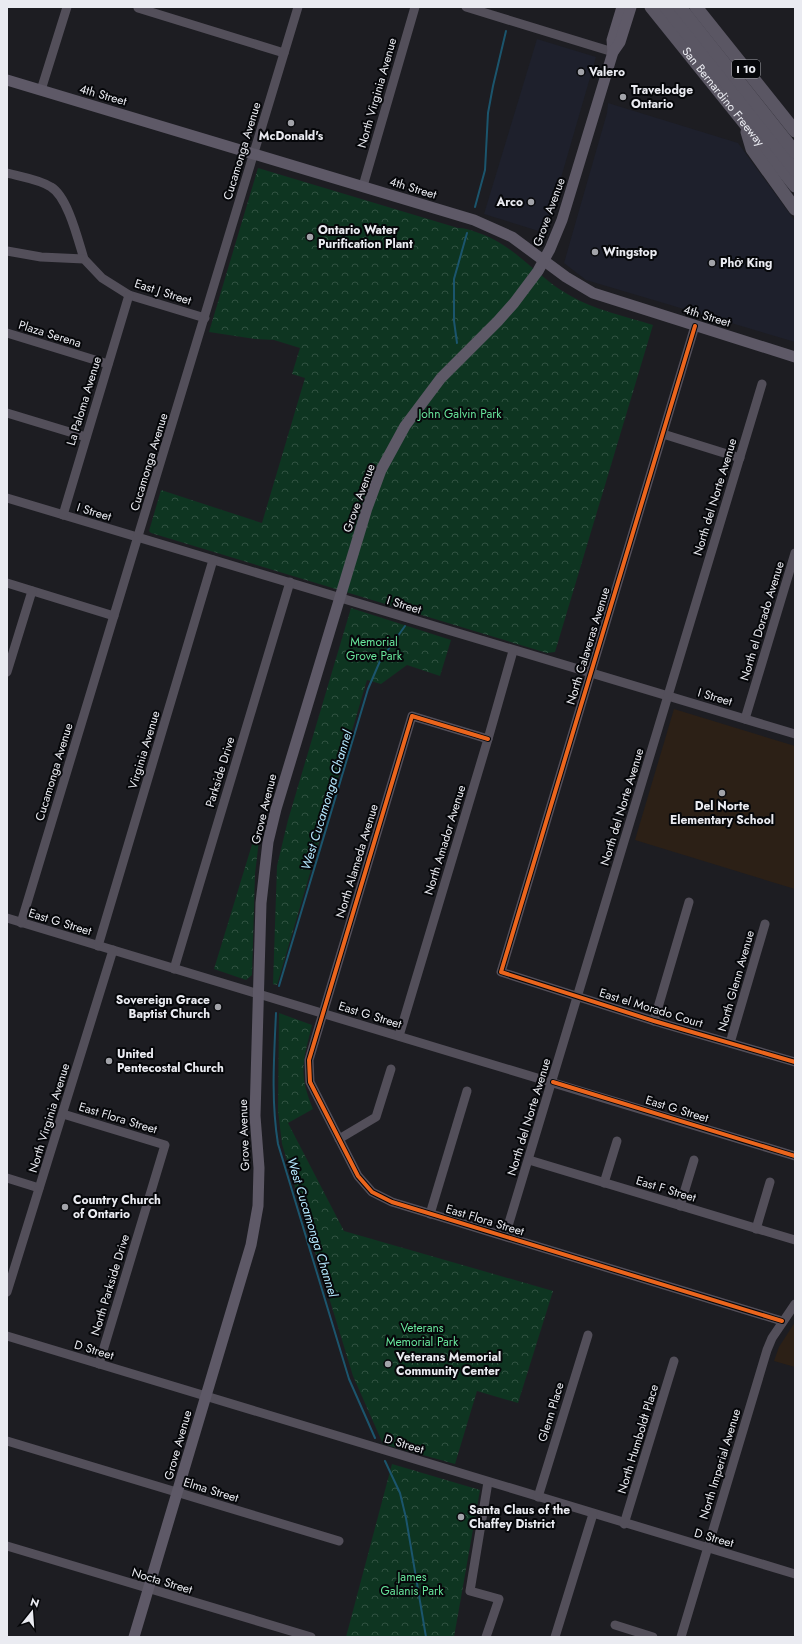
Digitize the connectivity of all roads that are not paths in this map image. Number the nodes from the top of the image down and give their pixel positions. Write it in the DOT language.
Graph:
graph roads {
  1 [pos="67,7"];
  2 [pos="298,7"];
  3 [pos="415,7"];
  4 [pos="466,7"];
  5 [pos="622,7"];
  6 [pos="631,7"];
  7 [pos="650,7"];
  8 [pos="666,7"];
  9 [pos="680,7"];
  10 [pos="696,7"];
  11 [pos="138,8"];
  12 [pos="613,52"];
  13 [pos="284,53"];
  14 [pos="7,80"];
  15 [pos="41,90"];
  16 [pos="745,124"];
  17 [pos="795,131"];
  18 [pos="795,152"];
  19 [pos="254,153"];
  20 [pos="795,170"];
  21 [pos="7,172"];
  22 [pos="363,186"];
  23 [pos="795,186"];
  24 [pos="795,209"];
  25 [pos="7,251"];
  26 [pos="84,259"];
  27 [pos="544,260"];
  28 [pos="129,295"];
  29 [pos="205,318"];
  30 [pos="695,326"];
  31 [pos="7,333"];
  32 [pos="795,357"];
  33 [pos="108,364"];
  34 [pos="762,384"];
  35 [pos="7,413"];
  36 [pos="663,434"];
  37 [pos="86,437"];
  38 [pos="740,458"];
  39 [pos="7,498"];
  40 [pos="63,515"];
  41 [pos="138,538"];
  42 [pos="795,553"];
  43 [pos="213,560"];
  44 [pos="290,582"];
  45 [pos="7,583"];
  46 [pos="32,591"];
  47 [pos="340,598"];
  48 [pos="114,616"];
  49 [pos="513,651"];
  50 [pos="7,672"];
  51 [pos="590,673"];
  52 [pos="667,696"];
  53 [pos="745,719"];
  54 [pos="795,734"];
  55 [pos="488,739"];
  56 [pos="689,902"];
  57 [pos="7,918"];
  58 [pos="21,923"];
  59 [pos="765,924"];
  60 [pos="98,946"];
  61 [pos="113,950"];
  62 [pos="174,969"];
  63 [pos="501,972"];
  64 [pos="259,995"];
  65 [pos="578,996"];
  66 [pos="322,1013"];
  67 [pos="654,1021"];
  68 [pos="398,1036"];
  69 [pos="730,1044"];
  70 [pos="795,1062"];
  71 [pos="391,1069"];
  72 [pos="552,1082"];
  73 [pos="467,1091"];
  74 [pos="63,1114"];
  75 [pos="339,1139"];
  76 [pos="617,1141"];
  77 [pos="165,1145"];
  78 [pos="795,1156"];
  79 [pos="529,1160"];
  80 [pos="694,1160"];
  81 [pos="7,1178"];
  82 [pos="770,1182"];
  83 [pos="604,1183"];
  84 [pos="40,1188"];
  85 [pos="680,1206"];
  86 [pos="430,1214"];
  87 [pos="756,1229"];
  88 [pos="505,1236"];
  89 [pos="795,1240"];
  90 [pos="7,1292"];
  91 [pos="795,1304"];
  92 [pos="782,1321"];
  93 [pos="588,1335"];
  94 [pos="7,1336"];
  95 [pos="674,1361"];
  96 [pos="99,1364"];
  97 [pos="206,1396"];
  98 [pos="7,1441"];
  99 [pos="488,1482"];
  100 [pos="178,1492"];
  101 [pos="538,1497"];
  102 [pos="592,1514"];
  103 [pos="624,1524"];
  104 [pos="339,1541"];
  105 [pos="7,1546"];
  106 [pos="707,1548"];
  107 [pos="795,1574"];
  108 [pos="148,1589"];
  109 [pos="615,1625"];
  110 [pos="134,1637"];
  111 [pos="311,1637"];
  112 [pos="486,1637"];
  113 [pos="555,1637"];
  114 [pos="653,1637"];
  115 [pos="681,1637"];
  1 -- 15 [label="street"];
  2 -- 13 [label="street, Cucamonga Avenue"];
  3 -- 22 [label="street, North Virginia Avenue"];
  4 -- 12 [label="street"];
  5 -- 12 [label="main road, Grove Avenue"];
  6 -- 12 [label="main road, Grove Avenue"];
  7 -- 16 [label="highway, San Bernardino Freeway"];
  8 -- 20 [label="highway"];
  9 -- 18 [label="highway"];
  10 -- 17 [label="highway, I 10"];
  11 -- 13 [label="street"];
  12 -- 27 [label="main road, Grove Avenue"];
  13 -- 19 [label="street, Cucamonga Avenue"];
  14 -- 15 [label="main road, 4th Street"];
  15 -- 19 [label="main road, 4th Street"];
  16 -- 23 [label="highway, San Bernardino Freeway"];
  16 -- 24 [label="highway"];
  19 -- 22 [label="main road, 4th Street"];
  19 -- 29 [label="street, Cucamonga Avenue"];
  21 -- 26 [label="street"];
  22 -- 27 [label="main road, 4th Street"];
  25 -- 26 [label="street"];
  26 -- 28 [label="street, East J Street"];
  27 -- 30 [label="main road, 4th Street"];
  27 -- 47 [label="main road, Grove Avenue"];
  28 -- 29 [label="street, East J Street"];
  28 -- 33 [label="street, La Paloma Avenue"];
  29 -- 41 [label="street, Cucamonga Avenue"];
  30 -- 32 [label="main road, 4th Street"];
  30 -- 36 [label="street, North Calaveras Avenue"];
  31 -- 33 [label="street, Plaza Serena"];
  33 -- 37 [label="street, La Paloma Avenue"];
  34 -- 38 [label="street, North del Norte Avenue"];
  35 -- 37 [label="street"];
  36 -- 38 [label="street"];
  36 -- 51 [label="street, North Calaveras Avenue"];
  37 -- 40 [label="street, La Paloma Avenue"];
  38 -- 52 [label="street, North del Norte Avenue"];
  39 -- 40 [label="street, I Street"];
  40 -- 41 [label="street, I Street"];
  41 -- 43 [label="street, I Street"];
  41 -- 48 [label="street, Cucamonga Avenue"];
  42 -- 53 [label="street, North el Dorado Avenue"];
  43 -- 44 [label="street, I Street"];
  43 -- 60 [label="street, Virginia Avenue"];
  44 -- 47 [label="street, I Street"];
  44 -- 62 [label="street, Parkside Drive"];
  45 -- 46 [label="street"];
  46 -- 48 [label="street"];
  46 -- 50 [label="street"];
  47 -- 49 [label="street, I Street"];
  47 -- 64 [label="main road, Grove Avenue"];
  48 -- 58 [label="street, Cucamonga Avenue"];
  49 -- 51 [label="street, I Street"];
  49 -- 55 [label="street, North Amador Avenue"];
  51 -- 52 [label="street, I Street"];
  51 -- 63 [label="street, North Calaveras Avenue"];
  52 -- 53 [label="street, I Street"];
  52 -- 65 [label="street, North del Norte Avenue"];
  53 -- 54 [label="street, I Street"];
  55 -- 66 [label="street, North Alameda Avenue"];
  55 -- 68 [label="street, North Amador Avenue"];
  56 -- 67 [label="street"];
  57 -- 58 [label="street, East G Street"];
  58 -- 60 [label="street, East G Street"];
  59 -- 69 [label="street, North Glenn Avenue"];
  60 -- 61 [label="street, East G Street"];
  61 -- 62 [label="street, East G Street"];
  61 -- 74 [label="street, North Virginia Avenue"];
  62 -- 64 [label="street, East G Street"];
  63 -- 65 [label="street, East el Morado Court"];
  64 -- 66 [label="street, East G Street"];
  64 -- 97 [label="main road, Grove Avenue"];
  65 -- 67 [label="street, East el Morado Court"];
  65 -- 72 [label="street, North del Norte Avenue"];
  66 -- 68 [label="street, East G Street"];
  66 -- 75 [label="street, East Flora Street"];
  67 -- 69 [label="street, East el Morado Court"];
  68 -- 72 [label="street, East G Street"];
  69 -- 70 [label="street, East el Morado Court"];
  71 -- 75 [label="street"];
  72 -- 78 [label="street, East G Street"];
  72 -- 79 [label="street, North del Norte Avenue"];
  73 -- 86 [label="street"];
  74 -- 77 [label="street, East Flora Street"];
  74 -- 84 [label="street, North Virginia Avenue"];
  75 -- 86 [label="street, East Flora Street"];
  76 -- 83 [label="street"];
  77 -- 96 [label="street, North Parkside Drive"];
  79 -- 83 [label="street, East F Street"];
  79 -- 88 [label="street, North del Norte Avenue"];
  80 -- 85 [label="street"];
  81 -- 84 [label="street"];
  82 -- 87 [label="street"];
  83 -- 85 [label="street, East F Street"];
  84 -- 90 [label="street, North Virginia Avenue"];
  85 -- 87 [label="street, East F Street"];
  86 -- 88 [label="street, East Flora Street"];
  87 -- 89 [label="street, East F Street"];
  88 -- 92 [label="street, East Flora Street"];
  91 -- 92 [label="street, North Imperial Avenue"];
  92 -- 106 [label="street, North Imperial Avenue"];
  93 -- 101 [label="street, Glenn Place"];
  94 -- 96 [label="street, D Street"];
  95 -- 103 [label="street, North Humboldt Place"];
  96 -- 97 [label="street, D Street"];
  97 -- 99 [label="street, D Street"];
  97 -- 100 [label="main road, Grove Avenue"];
  98 -- 100 [label="street, Elma Street"];
  99 -- 101 [label="street, D Street"];
  99 -- 112 [label="street"];
  100 -- 104 [label="street, Elma Street"];
  100 -- 108 [label="main road, Grove Avenue"];
  101 -- 102 [label="street, D Street"];
  102 -- 103 [label="street, D Street"];
  102 -- 113 [label="street"];
  103 -- 106 [label="street, D Street"];
  105 -- 108 [label="street, Nocta Street"];
  106 -- 107 [label="street, D Street"];
  106 -- 115 [label="street, North Imperial Avenue"];
  108 -- 110 [label="main road, Grove Avenue"];
  108 -- 111 [label="street, Nocta Street"];
  109 -- 114 [label="street"];
}
